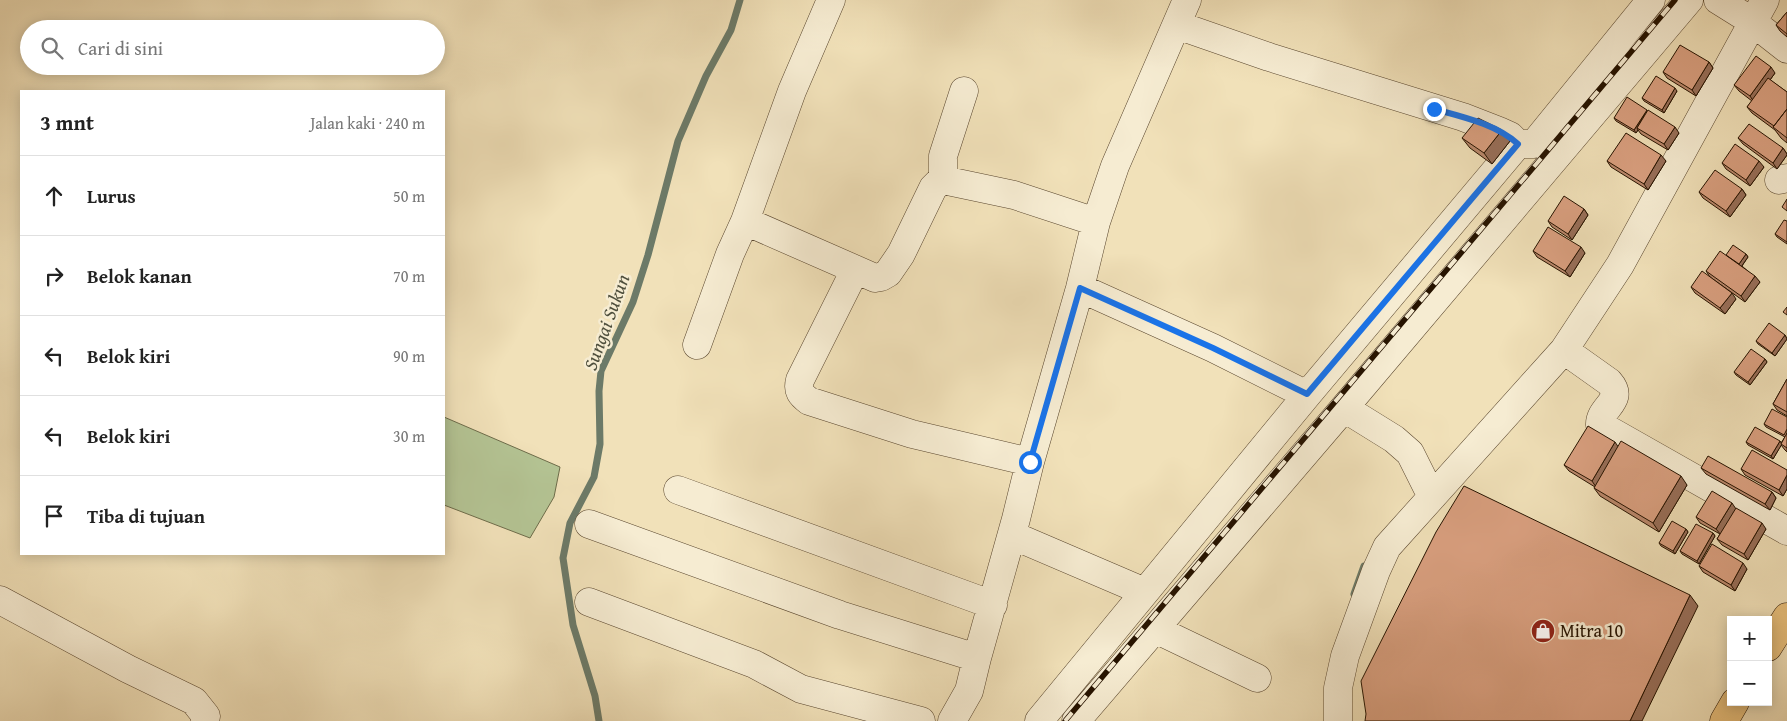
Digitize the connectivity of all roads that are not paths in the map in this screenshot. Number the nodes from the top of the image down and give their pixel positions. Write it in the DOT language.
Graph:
graph roads {
  1 [pos="831,0"];
  2 [pos="1187,0"];
  3 [pos="1651,0"];
  4 [pos="1689,0"];
  5 [pos="1745,11"];
  6 [pos="1177,25"];
  7 [pos="1787,49"];
  8 [pos="964,91"];
  9 [pos="1518,144"];
  10 [pos="943,180"];
  11 [pos="745,221"];
  12 [pos="1096,222"];
  13 [pos="855,270"];
  14 [pos="1080,288"];
  15 [pos="697,344"];
  16 [pos="1564,350"];
  17 [pos="1307,394"];
  18 [pos="1344,408"];
  19 [pos="1030,462"];
  20 [pos="678,490"];
  21 [pos="1429,490"];
  22 [pos="588,524"];
  23 [pos="1787,531"];
  24 [pos="1012,535"];
  25 [pos="1146,592"];
  26 [pos="0,600"];
  27 [pos="589,602"];
  28 [pos="992,605"];
  29 [pos="1787,617"];
  30 [pos="1155,629"];
  31 [pos="1772,641"];
  32 [pos="977,658"];
  33 [pos="1257,678"];
  34 [pos="1733,706"];
  35 [pos="206,721"];
  36 [pos="921,721"];
  37 [pos="952,721"];
  38 [pos="1039,721"];
  39 [pos="1076,721"];
  40 [pos="1338,721"];
  41 [pos="1724,721"];
  1 -- 11 [label="street"];
  2 -- 6 [label="street"];
  3 -- 9 [label="street"];
  4 -- 18 [label="street"];
  5 -- 7 [label="street"];
  5 -- 16 [label="street"];
  6 -- 9 [label="street"];
  6 -- 12 [label="street"];
  8 -- 10 [label="street"];
  9 -- 17 [label="street"];
  10 -- 12 [label="street"];
  10 -- 13 [label="street"];
  11 -- 13 [label="street"];
  11 -- 15 [label="street"];
  12 -- 14 [label="street"];
  13 -- 19 [label="street"];
  14 -- 17 [label="street"];
  14 -- 19 [label="street"];
  16 -- 21 [label="street"];
  16 -- 23 [label="street"];
  17 -- 25 [label="street"];
  18 -- 21 [label="street"];
  18 -- 30 [label="street"];
  19 -- 24 [label="street"];
  20 -- 28 [label="street"];
  21 -- 40 [label="street"];
  22 -- 32 [label="street"];
  24 -- 25 [label="street"];
  24 -- 28 [label="street"];
  25 -- 38 [label="street"];
  26 -- 35 [label="street"];
  27 -- 36 [label="street"];
  28 -- 32 [label="street"];
  29 -- 31 [label="main road"];
  30 -- 33 [label="street"];
  30 -- 39 [label="street"];
  32 -- 37 [label="street"];
  34 -- 41 [label="main road"];
}
